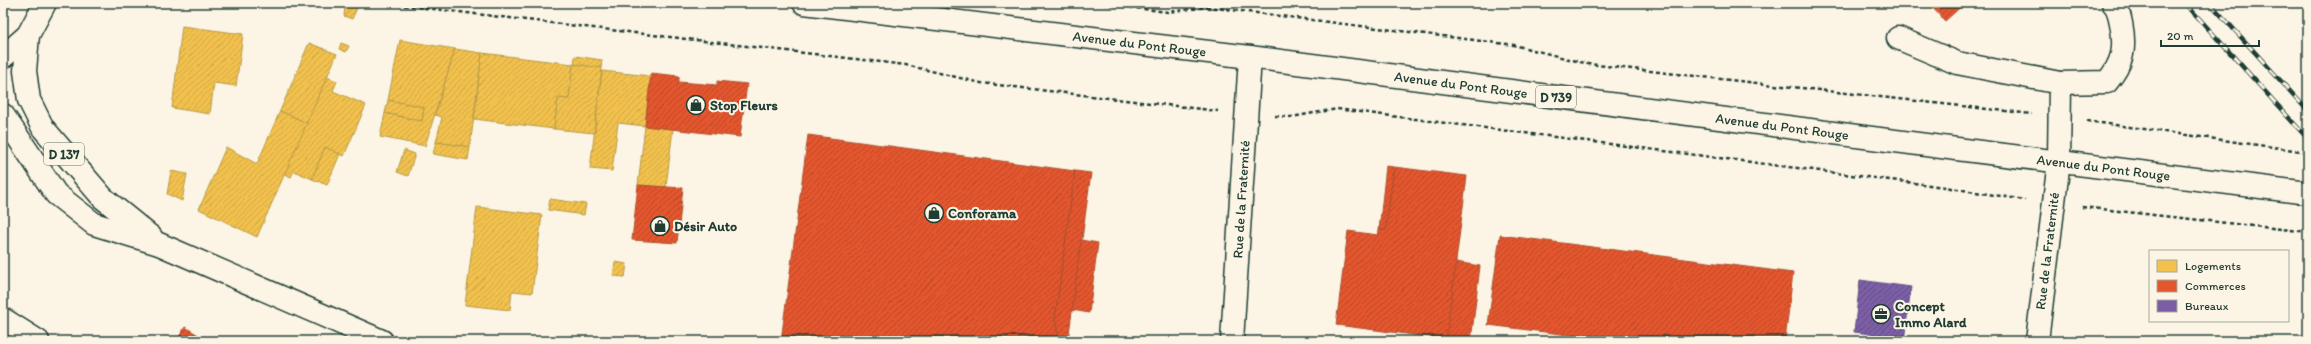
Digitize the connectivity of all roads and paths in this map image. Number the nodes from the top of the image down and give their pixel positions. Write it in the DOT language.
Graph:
graph roads {
  1 [pos="46,3"];
  2 [pos="382,3"];
  3 [pos="804,3"];
  4 [pos="1095,3"];
  5 [pos="2113,3"];
  6 [pos="28,35"];
  7 [pos="1898,38"];
  8 [pos="3,57"];
  9 [pos="1250,57"];
  10 [pos="2060,83"];
  11 [pos="1245,114"];
  12 [pos="3,115"];
  13 [pos="2059,117"];
  14 [pos="2308,152"];
  15 [pos="2059,162"];
  16 [pos="2308,192"];
  17 [pos="2053,204"];
  18 [pos="2308,232"];
  19 [pos="159,244"];
  20 [pos="3,319"];
  21 [pos="38,341"];
  22 [pos="382,341"];
  23 [pos="1232,341"];
  24 [pos="2037,341"];
  1 -- 6 [label="main road"];
  2 -- 11 [label="path"];
  3 -- 9 [label="main road, Avenue du Pont Rouge / D 739"];
  4 -- 13 [label="path"];
  5 -- 10 [label="main road"];
  6 -- 8 [label="main road"];
  6 -- 19 [label="main road, D 137"];
  7 -- 10 [label="main road"];
  9 -- 11 [label="main road, Rue de la Fraternité"];
  9 -- 15 [label="main road, Avenue du Pont Rouge / D 739"];
  10 -- 13 [label="main road, Rue de la Fraternité"];
  11 -- 17 [label="path"];
  11 -- 23 [label="main road, Rue de la Fraternité"];
  12 -- 19 [label="main road, D 137"];
  13 -- 14 [label="path"];
  13 -- 15 [label="main road, Rue de la Fraternité"];
  15 -- 16 [label="main road, Avenue du Pont Rouge / D 739"];
  15 -- 17 [label="main road, Rue de la Fraternité"];
  17 -- 18 [label="path"];
  17 -- 24 [label="main road, Rue de la Fraternité"];
  19 -- 22 [label="main road, D 137"];
  20 -- 21 [label="main road"];
}
